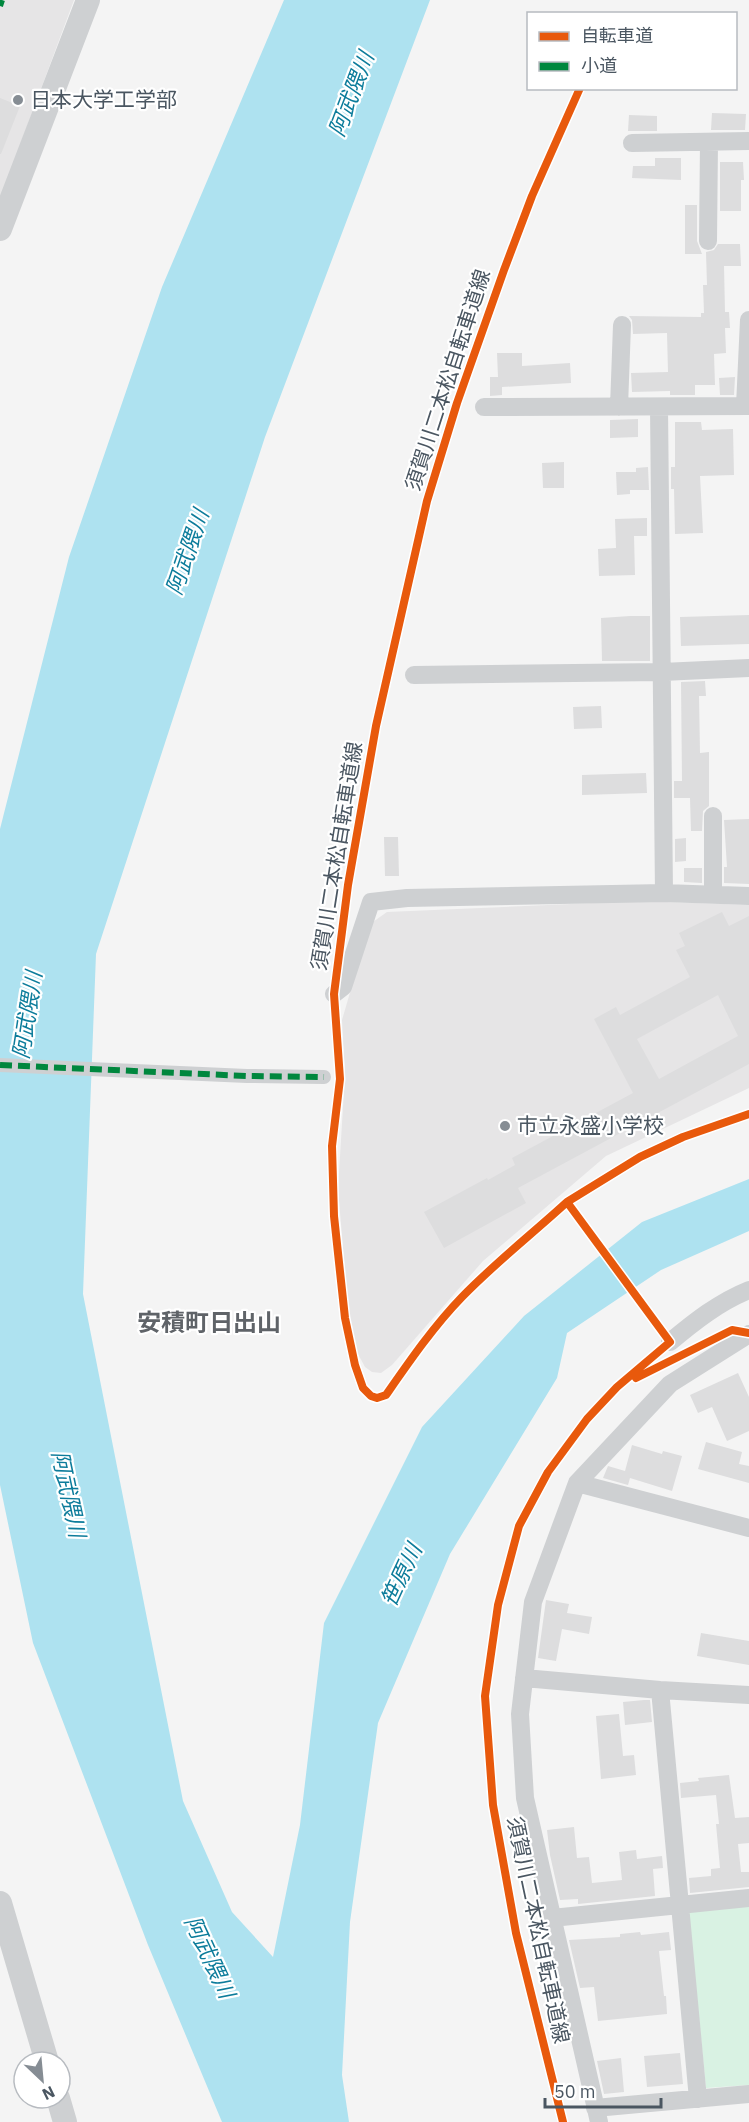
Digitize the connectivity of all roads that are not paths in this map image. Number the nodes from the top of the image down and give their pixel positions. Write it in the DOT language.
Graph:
graph roads {
  1 [pos="88,0"];
  2 [pos="749,141"];
  3 [pos="709,142"];
  4 [pos="632,143"];
  5 [pos="0,229"];
  6 [pos="708,241"];
  7 [pos="749,320"];
  8 [pos="622,326"];
  9 [pos="747,406"];
  10 [pos="484,407"];
  11 [pos="619,407"];
  12 [pos="659,407"];
  13 [pos="749,668"];
  14 [pos="662,672"];
  15 [pos="414,675"];
  16 [pos="713,816"];
  17 [pos="664,893"];
  18 [pos="713,894"];
  19 [pos="749,896"];
  20 [pos="334,994"];
  21 [pos="0,1065"];
  22 [pos="324,1077"];
  23 [pos="749,1290"];
  24 [pos="749,1335"];
  25 [pos="670,1342"];
  26 [pos="577,1483"];
  27 [pos="749,1528"];
  28 [pos="524,1678"];
  29 [pos="660,1690"];
  30 [pos="749,1695"];
  31 [pos="749,1898"];
  32 [pos="0,1903"];
  33 [pos="679,1904"];
  34 [pos="552,1918"];
  35 [pos="43,2050"];
  36 [pos="749,2094"];
  37 [pos="698,2099"];
  38 [pos="597,2115"];
  1 -- 5 [label="street"];
  2 -- 3 [label="street"];
  3 -- 4 [label="street"];
  3 -- 6 [label="street"];
  7 -- 9 [label="street"];
  8 -- 11 [label="street"];
  9 -- 12 [label="street"];
  10 -- 11 [label="street"];
  11 -- 12 [label="street"];
  12 -- 14 [label="street"];
  13 -- 14 [label="street"];
  14 -- 15 [label="street"];
  14 -- 17 [label="street"];
  16 -- 18 [label="street"];
  17 -- 18 [label="street"];
  17 -- 20 [label="street"];
  18 -- 19 [label="street"];
  21 -- 22 [label="street"];
  23 -- 25 [label="street"];
  24 -- 26 [label="street"];
  26 -- 27 [label="street"];
  26 -- 28 [label="street"];
  28 -- 29 [label="street"];
  28 -- 34 [label="street"];
  29 -- 30 [label="street"];
  29 -- 33 [label="street"];
  31 -- 33 [label="street"];
  32 -- 35 [label="street"];
  33 -- 34 [label="street"];
  33 -- 37 [label="street"];
  34 -- 38 [label="street"];
  36 -- 37 [label="street"];
  37 -- 38 [label="street"];
}
